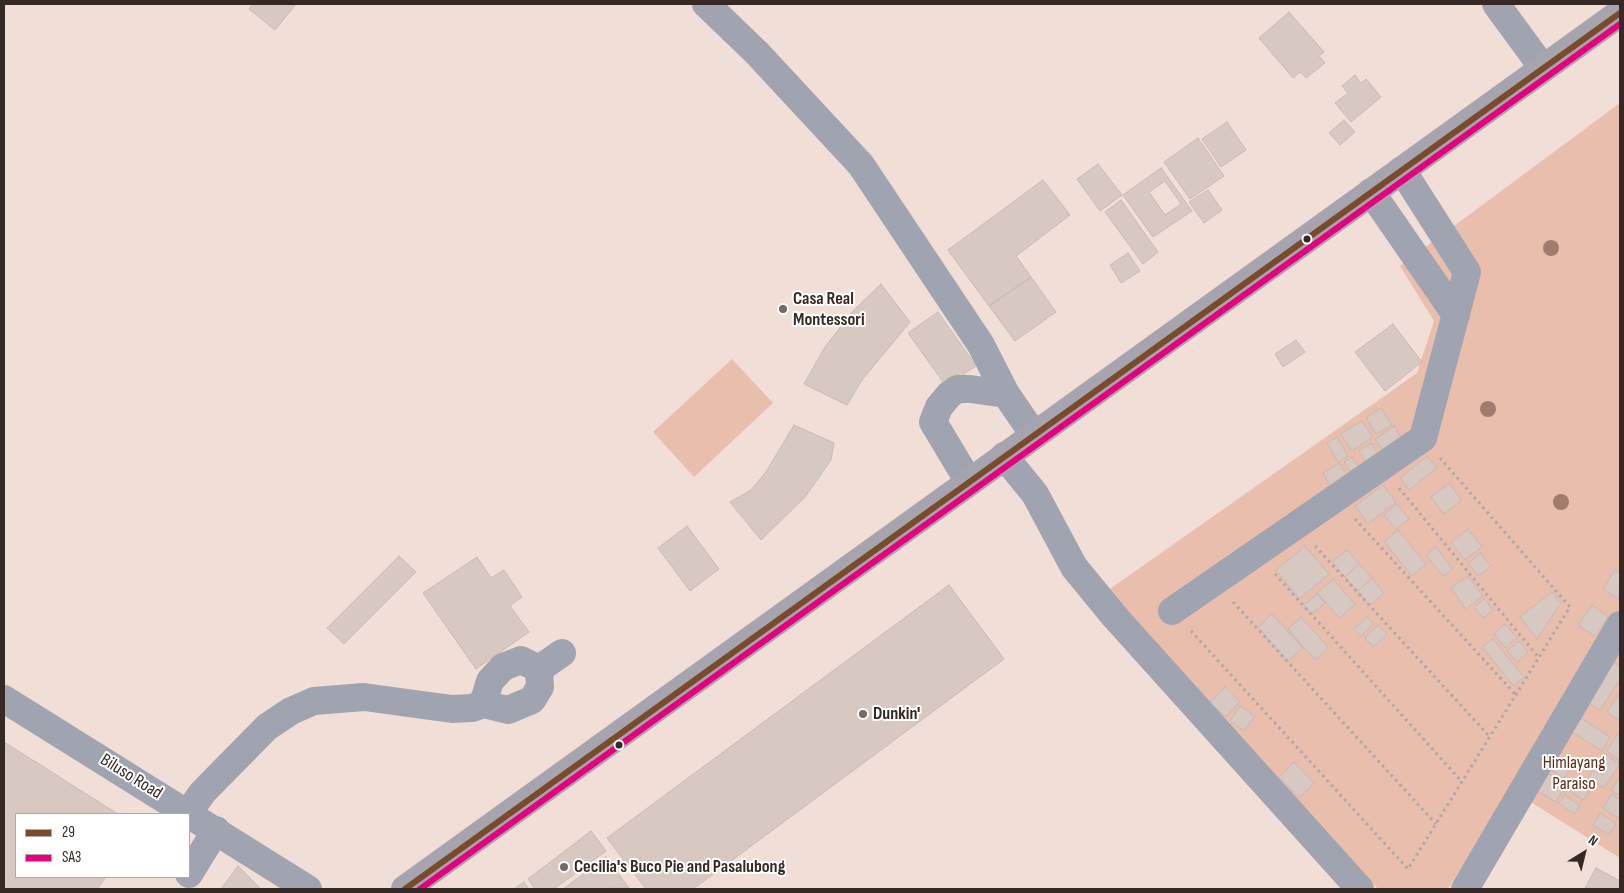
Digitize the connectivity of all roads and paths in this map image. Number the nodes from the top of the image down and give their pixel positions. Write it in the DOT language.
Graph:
graph roads {
  1 [pos="706,4"];
  2 [pos="1496,4"];
  3 [pos="1620,13"];
  4 [pos="1544,68"];
  5 [pos="1402,170"];
  6 [pos="1371,192"];
  7 [pos="1456,315"];
  8 [pos="1006,394"];
  9 [pos="1034,435"];
  10 [pos="1423,438"];
  11 [pos="1004,456"];
  12 [pos="1382,467"];
  13 [pos="969,482"];
  14 [pos="1336,498"];
  15 [pos="1296,525"];
  16 [pos="1256,553"];
  17 [pos="1214,582"];
  18 [pos="1172,611"];
  19 [pos="1620,626"];
  20 [pos="562,653"];
  21 [pos="1539,658"];
  22 [pos="539,668"];
  23 [pos="1516,695"];
  24 [pos="4,699"];
  25 [pos="483,704"];
  26 [pos="1490,737"];
  27 [pos="1462,782"];
  28 [pos="188,813"];
  29 [pos="190,814"];
  30 [pos="1436,824"];
  31 [pos="216,830"];
  32 [pos="190,872"];
  33 [pos="186,878"];
  34 [pos="179,889"];
  35 [pos="308,889"];
  36 [pos="405,889"];
  37 [pos="1360,889"];
  38 [pos="1466,889"];
  1 -- 8 [label="street"];
  2 -- 4 [label="street"];
  3 -- 4 [label="main road"];
  4 -- 5 [label="main road"];
  5 -- 6 [label="main road"];
  5 -- 7 [label="street"];
  6 -- 7 [label="street"];
  6 -- 9 [label="main road"];
  7 -- 10 [label="street"];
  8 -- 9 [label="street"];
  8 -- 13 [label="street"];
  9 -- 11 [label="main road"];
  10 -- 12 [label="street"];
  10 -- 21 [label="path"];
  11 -- 13 [label="main road"];
  11 -- 37 [label="street"];
  12 -- 14 [label="street"];
  12 -- 21 [label="path"];
  13 -- 36 [label="main road"];
  14 -- 15 [label="street"];
  14 -- 23 [label="path"];
  15 -- 16 [label="street"];
  15 -- 26 [label="path"];
  16 -- 17 [label="street"];
  16 -- 27 [label="path"];
  17 -- 18 [label="street"];
  17 -- 30 [label="path"];
  18 -- 30 [label="path"];
  19 -- 38 [label="street"];
  20 -- 22 [label="street"];
  21 -- 23 [label="path"];
  22 -- 25 [label="street"];
  22 -- 25 [label="street"];
  23 -- 26 [label="path"];
  24 -- 28 [label="street, Biluso Road"];
  25 -- 28 [label="street"];
  26 -- 27 [label="path"];
  27 -- 30 [label="path"];
  29 -- 31 [label="street, Biluso Road"];
  31 -- 32 [label="street"];
  31 -- 35 [label="street, Biluso Road"];
  33 -- 34 [label="street"];
}
